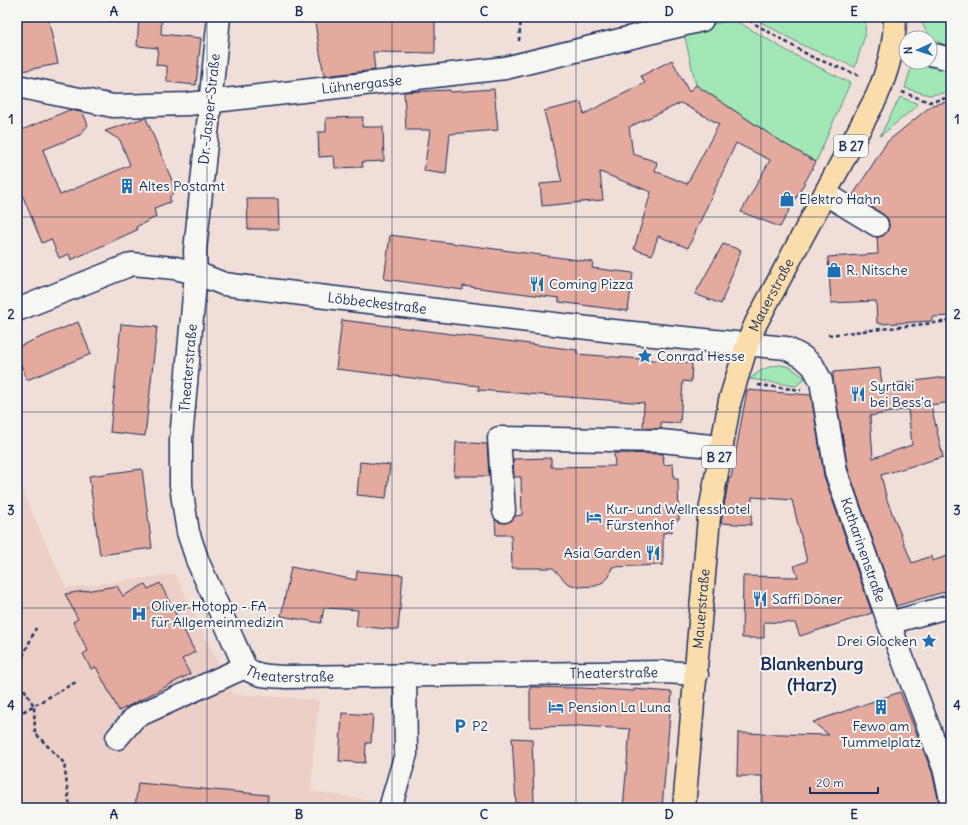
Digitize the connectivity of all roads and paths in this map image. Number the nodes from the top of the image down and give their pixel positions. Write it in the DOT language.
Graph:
graph roads {
  1 [pos="219,17"];
  2 [pos="743,17"];
  3 [pos="895,17"];
  4 [pos="702,20"];
  5 [pos="898,34"];
  6 [pos="898,48"];
  7 [pos="938,56"];
  8 [pos="951,59"];
  9 [pos="863,77"];
  10 [pos="17,86"];
  11 [pos="902,92"];
  12 [pos="951,97"];
  13 [pos="210,101"];
  14 [pos="826,194"];
  15 [pos="877,225"];
  16 [pos="196,273"];
  17 [pos="17,310"];
  18 [pos="951,321"];
  19 [pos="828,335"];
  20 [pos="747,345"];
  21 [pos="821,381"];
  22 [pos="734,383"];
  23 [pos="721,447"];
  24 [pos="504,511"];
  25 [pos="951,606"];
  26 [pos="889,623"];
  27 [pos="36,628"];
  28 [pos="245,667"];
  29 [pos="17,669"];
  30 [pos="697,674"];
  31 [pos="405,676"];
  32 [pos="17,677"];
  33 [pos="76,682"];
  34 [pos="34,706"];
  35 [pos="17,715"];
  36 [pos="117,738"];
  37 [pos="951,799"];
  38 [pos="70,808"];
  39 [pos="390,808"];
  40 [pos="684,808"];
  1 -- 13 [label="street, Dr.-Jasper-Straße"];
  2 -- 9 [label="path"];
  3 -- 5 [label="main road, Mauerstraße / B 27"];
  4 -- 13 [label="street, Lühnergasse"];
  6 -- 14 [label="main road, Mauerstraße / B 27"];
  7 -- 8 [label="street"];
  10 -- 13 [label="street, Lühnergasse"];
  11 -- 12 [label="path"];
  13 -- 16 [label="street, Dr.-Jasper-Straße"];
  14 -- 15 [label="street"];
  14 -- 20 [label="main road, Mauerstraße / B 27"];
  16 -- 17 [label="street, Löbbeckestraße"];
  16 -- 20 [label="street, Löbbeckestraße"];
  16 -- 28 [label="street, Theaterstraße"];
  18 -- 19 [label="path"];
  20 -- 21 [label="street, Katharinenstraße"];
  20 -- 22 [label="main road, Mauerstraße / B 27"];
  21 -- 22 [label="path"];
  21 -- 26 [label="street, Katharinenstraße"];
  22 -- 23 [label="main road, Mauerstraße / B 27"];
  23 -- 24 [label="street"];
  23 -- 30 [label="main road, Mauerstraße / B 27"];
  25 -- 26 [label="street"];
  26 -- 37 [label="street, Katharinenstraße"];
  27 -- 29 [label="path"];
  28 -- 31 [label="street, Theaterstraße"];
  28 -- 36 [label="street"];
  30 -- 31 [label="street, Theaterstraße"];
  30 -- 40 [label="main road, Mauerstraße / B 27"];
  31 -- 39 [label="street"];
  32 -- 34 [label="path"];
  33 -- 34 [label="path"];
  34 -- 35 [label="path"];
  34 -- 38 [label="path"];
}
